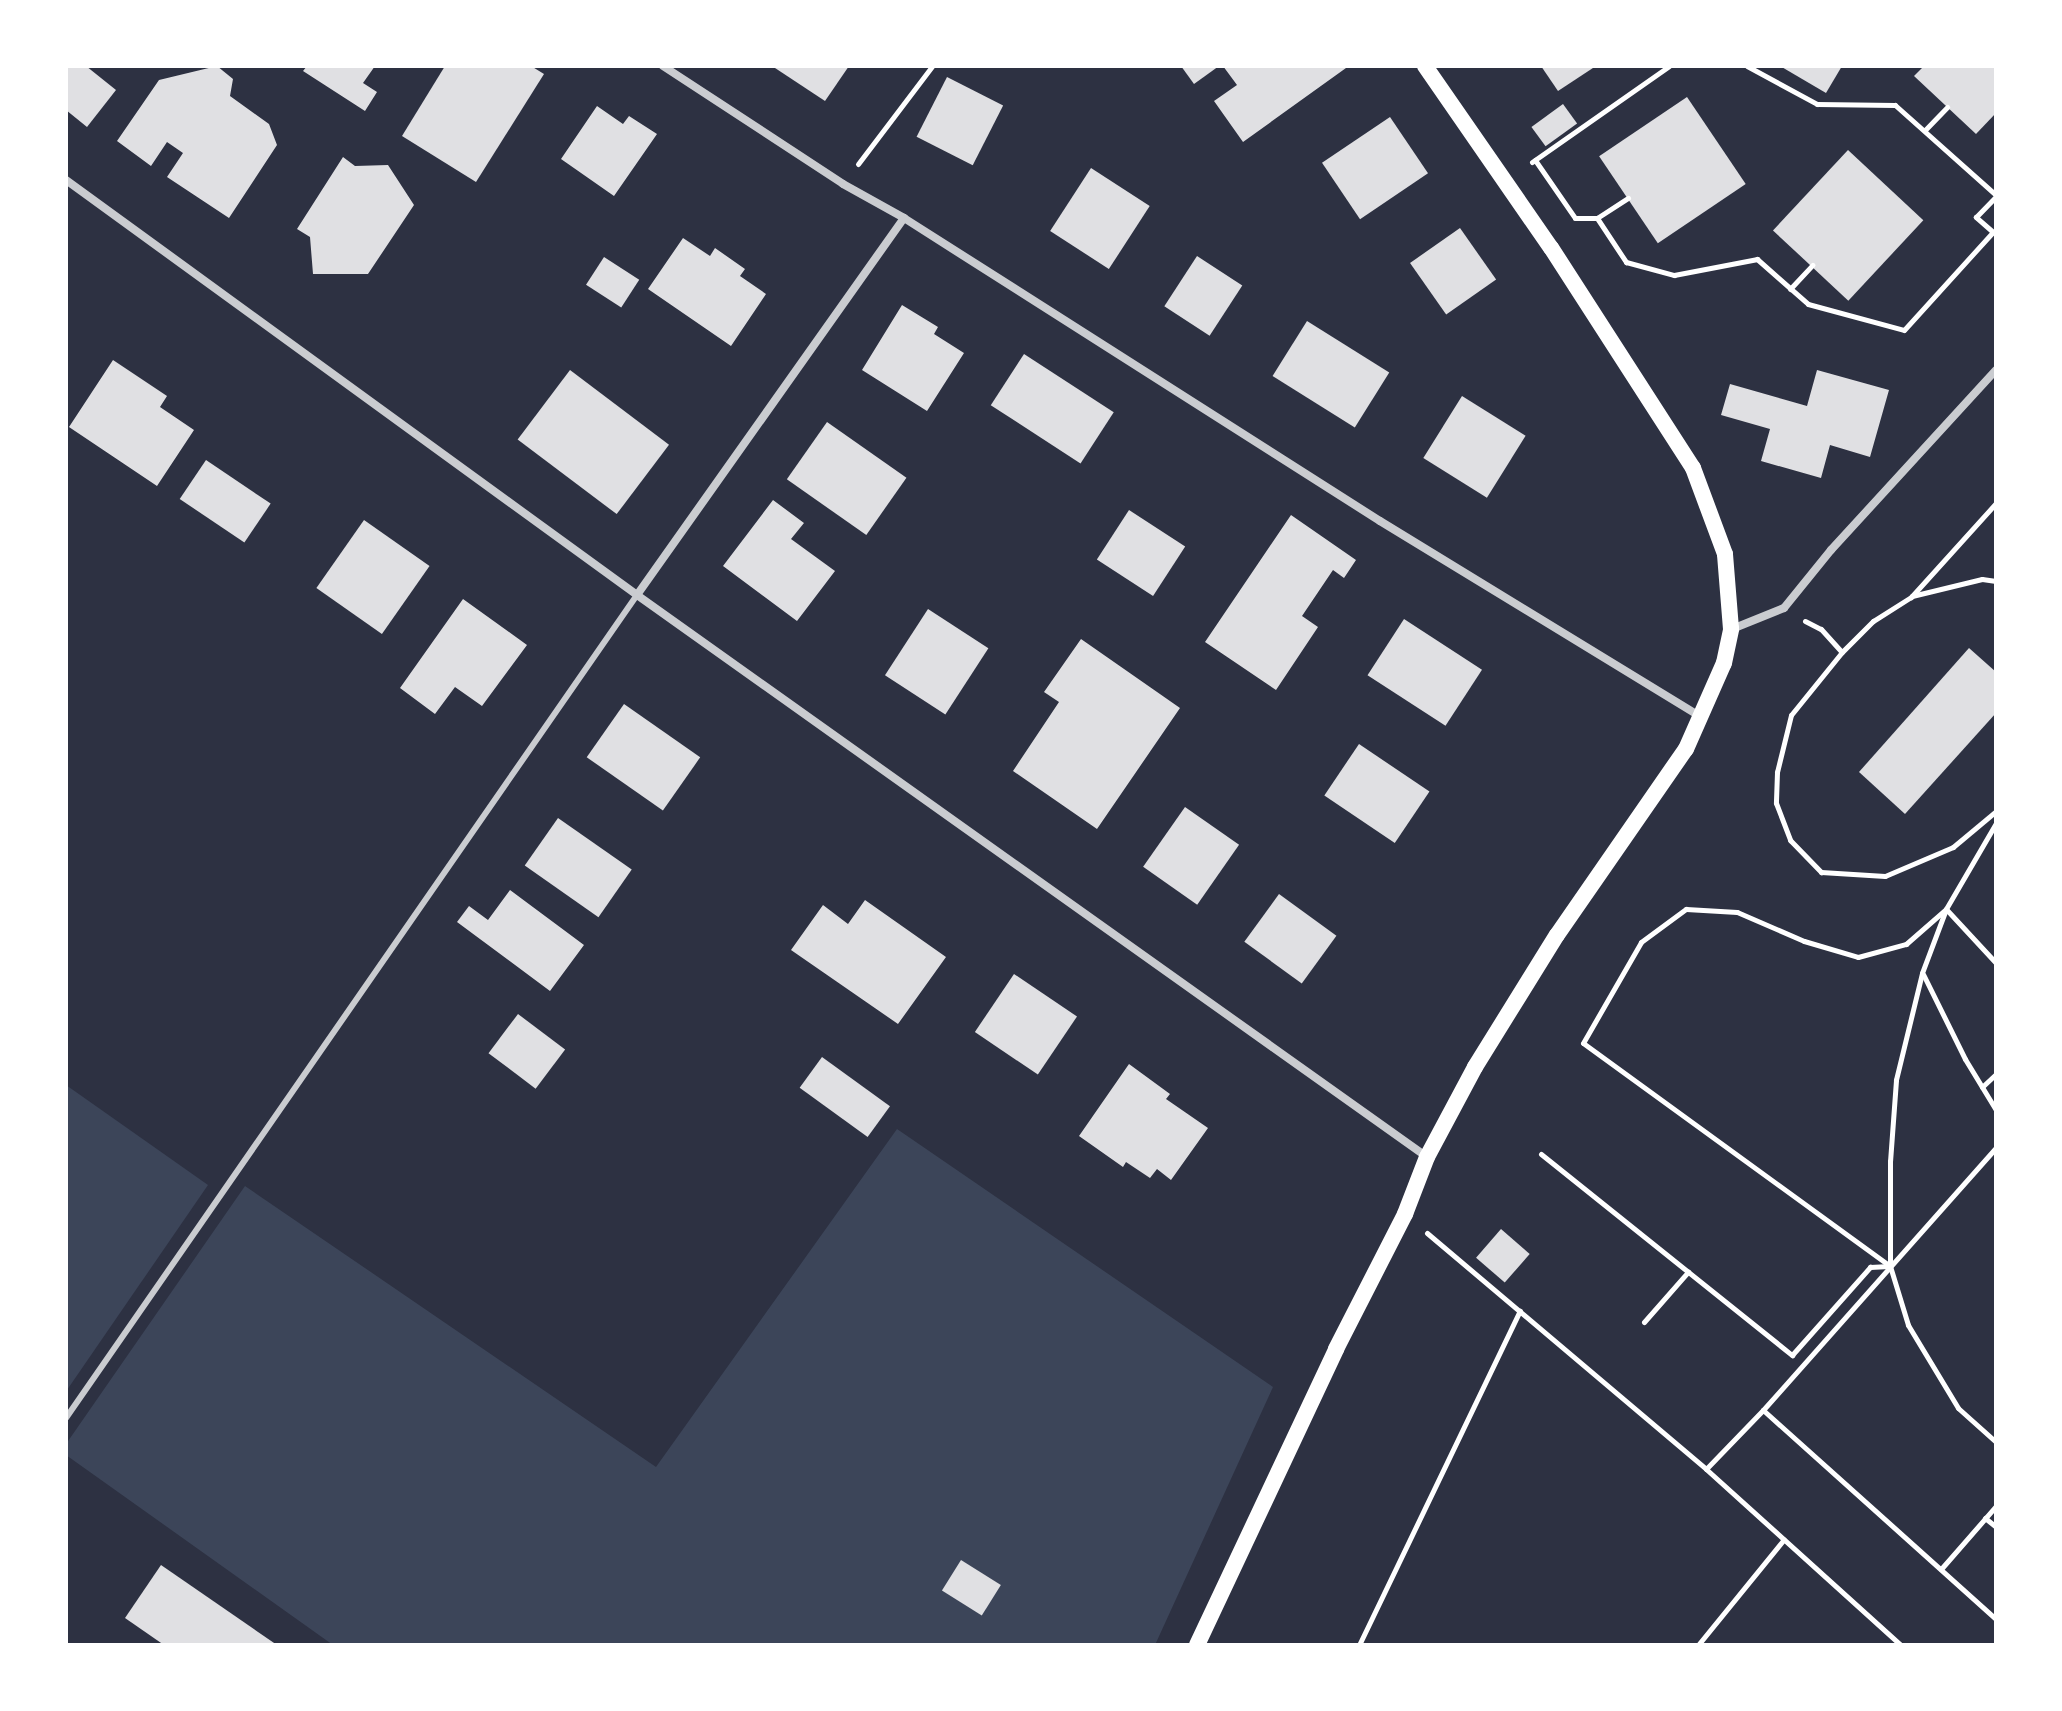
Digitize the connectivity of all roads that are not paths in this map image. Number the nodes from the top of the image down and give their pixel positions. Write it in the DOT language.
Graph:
graph roads {
  1 [pos="663,66"];
  2 [pos="1425,66"];
  3 [pos="66,180"];
  4 [pos="904,218"];
  5 [pos="1996,370"];
  6 [pos="637,595"];
  7 [pos="1731,629"];
  8 [pos="1700,716"];
  9 [pos="1427,1157"];
  10 [pos="66,1418"];
  11 [pos="1197,1645"];
  1 -- 4 [label="street"];
  2 -- 7 [label="main road"];
  3 -- 6 [label="street"];
  4 -- 6 [label="street"];
  4 -- 8 [label="street"];
  5 -- 7 [label="street"];
  6 -- 9 [label="street"];
  6 -- 10 [label="lane"];
  7 -- 8 [label="main road"];
  8 -- 9 [label="main road"];
  9 -- 11 [label="main road"];
}
